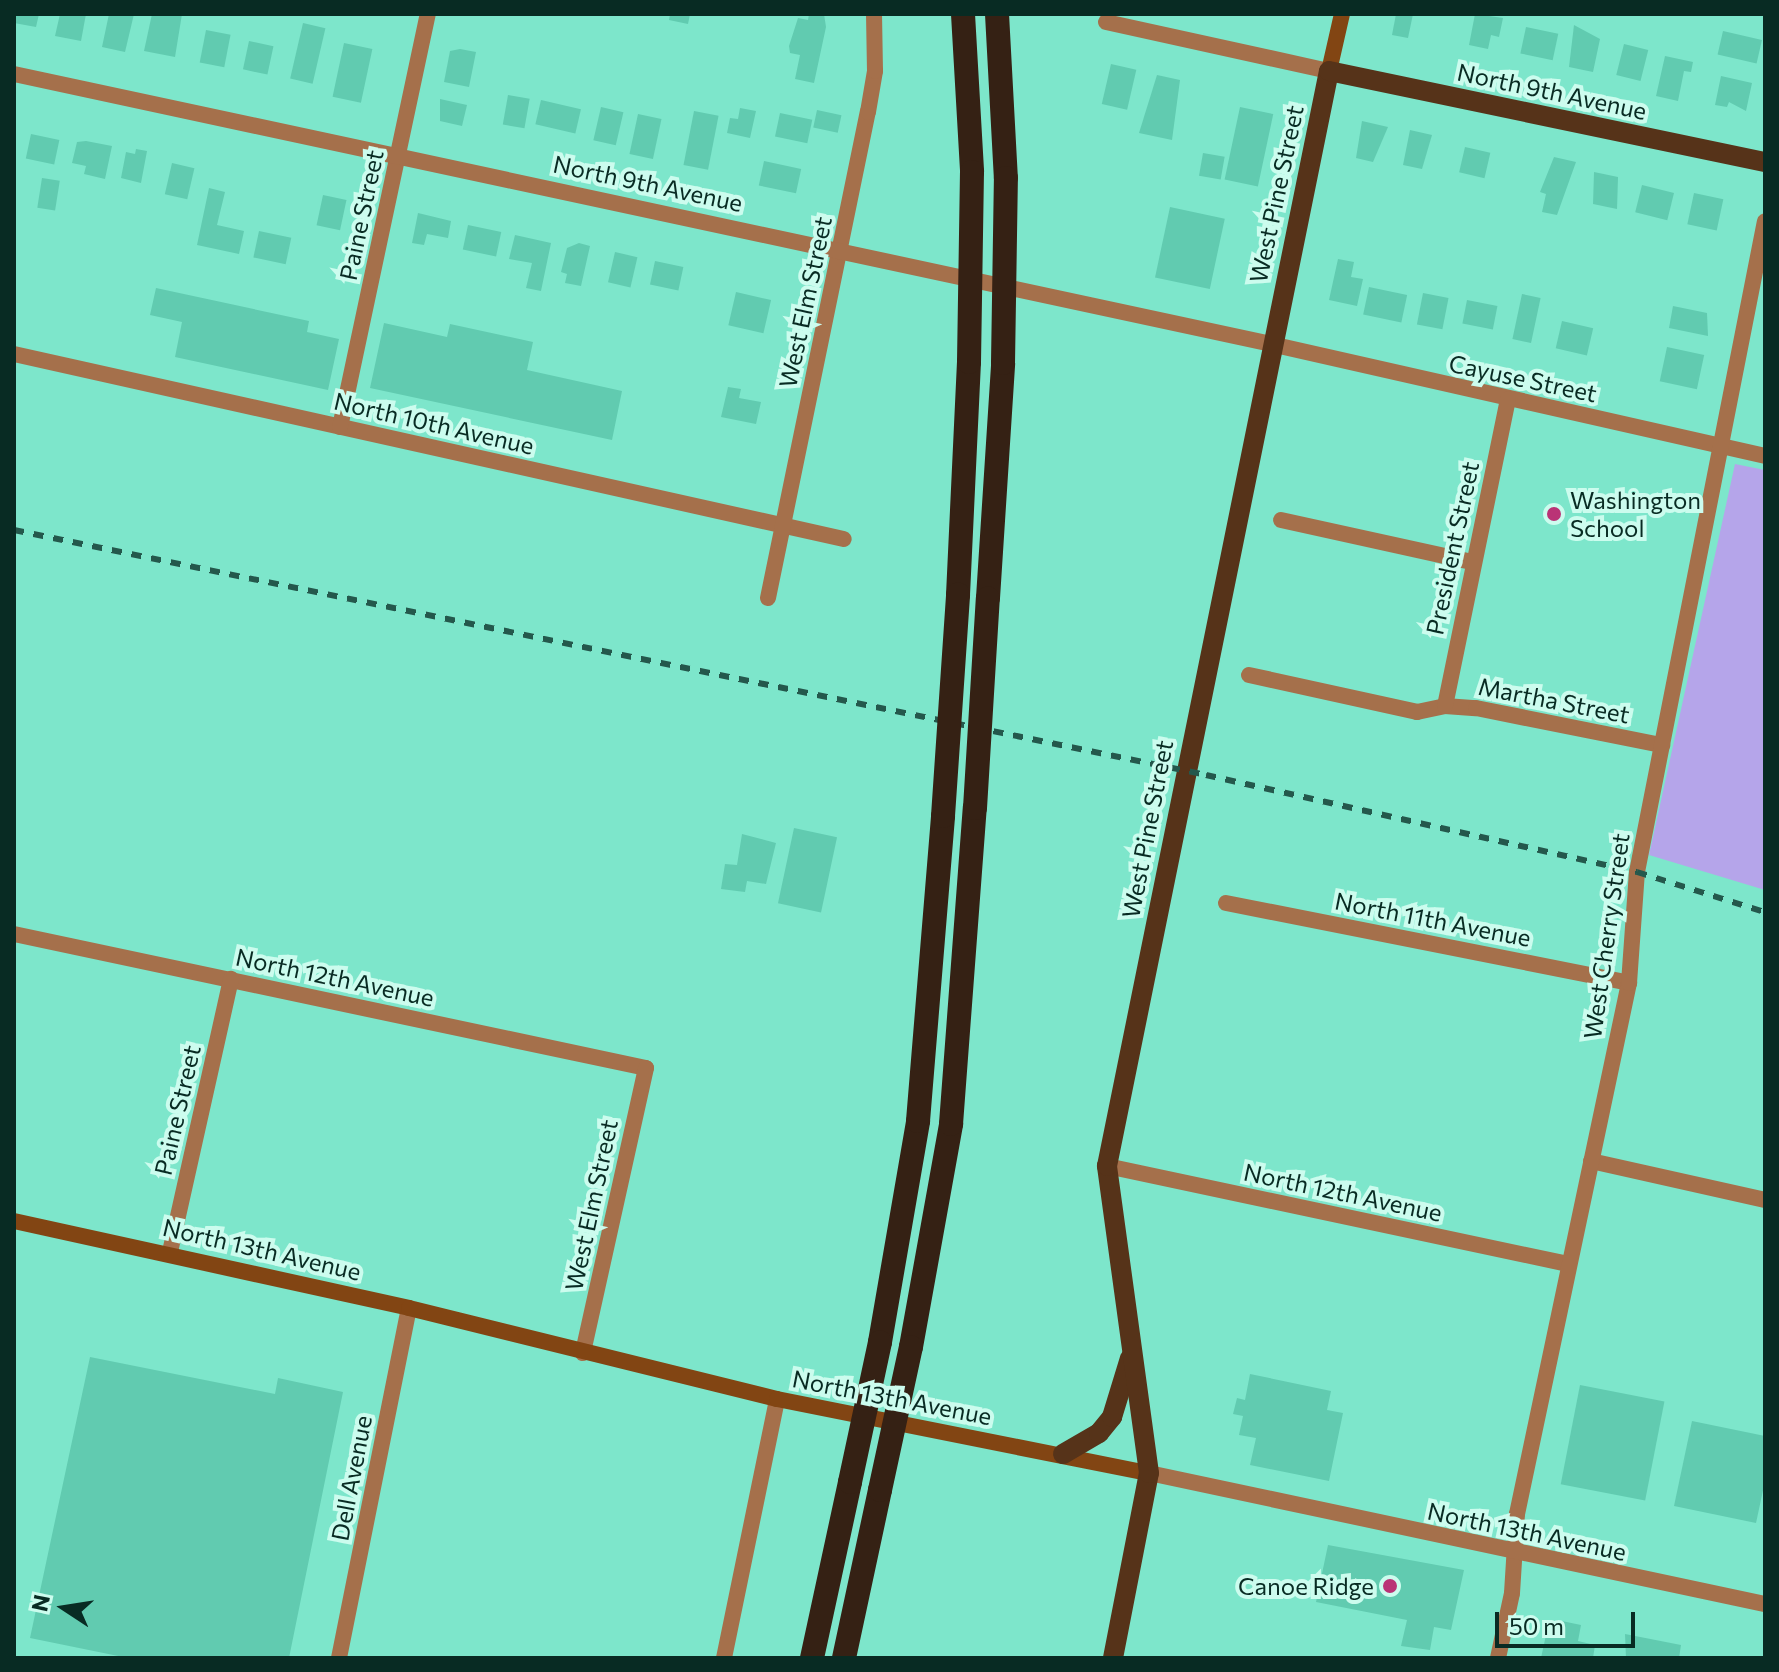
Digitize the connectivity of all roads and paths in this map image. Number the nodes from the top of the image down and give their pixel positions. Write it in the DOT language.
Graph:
graph roads {
  1 [pos="428,14"];
  2 [pos="874,14"];
  3 [pos="944,14"];
  4 [pos="963,14"];
  5 [pos="997,14"];
  6 [pos="1005,14"];
  7 [pos="1342,14"];
  8 [pos="1106,22"];
  9 [pos="1329,71"];
  10 [pos="14,74"];
  11 [pos="1000,86"];
  12 [pos="970,93"];
  13 [pos="398,155"];
  14 [pos="1765,162"];
  15 [pos="1765,221"];
  16 [pos="840,252"];
  17 [pos="1271,344"];
  18 [pos="14,354"];
  19 [pos="1508,399"];
  20 [pos="340,427"];
  21 [pos="1722,446"];
  22 [pos="1765,456"];
  23 [pos="1281,520"];
  24 [pos="783,526"];
  25 [pos="844,539"];
  26 [pos="1472,562"];
  27 [pos="768,598"];
  28 [pos="1249,675"];
  29 [pos="1445,706"];
  30 [pos="1662,745"];
  31 [pos="1226,903"];
  32 [pos="14,934"];
  33 [pos="231,979"];
  34 [pos="1629,983"];
  35 [pos="646,1068"];
  36 [pos="1591,1161"];
  37 [pos="1107,1166"];
  38 [pos="1765,1200"];
  39 [pos="14,1221"];
  40 [pos="170,1252"];
  41 [pos="1569,1264"];
  42 [pos="409,1308"];
  43 [pos="1134,1343"];
  44 [pos="583,1353"];
  45 [pos="777,1399"];
  46 [pos="1063,1454"];
  47 [pos="1149,1473"];
  48 [pos="1515,1554"];
  49 [pos="1765,1604"];
  50 [pos="339,1658"];
  51 [pos="724,1658"];
  52 [pos="812,1658"];
  53 [pos="844,1658"];
  54 [pos="1113,1658"];
  55 [pos="1498,1658"];
  1 -- 13 [label="street, Paine Street"];
  2 -- 16 [label="street, West Elm Street"];
  3 -- 12 [label="highway"];
  4 -- 12 [label="highway"];
  5 -- 11 [label="highway"];
  6 -- 11 [label="highway"];
  7 -- 9 [label="main road, West Pine Street"];
  8 -- 9 [label="street"];
  9 -- 14 [label="main road, North 9th Avenue"];
  9 -- 17 [label="main road, West Pine Street"];
  10 -- 13 [label="street, North 9th Avenue"];
  11 -- 53 [label="highway, bridge"];
  12 -- 52 [label="highway, bridge"];
  13 -- 16 [label="street, North 9th Avenue"];
  13 -- 20 [label="street, Paine Street"];
  15 -- 21 [label="street, West Cherry Street"];
  16 -- 17 [label="street, North 9th Avenue"];
  16 -- 24 [label="street, West Elm Street"];
  17 -- 19 [label="street, Cayuse Street"];
  17 -- 37 [label="main road, West Pine Street"];
  18 -- 20 [label="street, North 10th Avenue"];
  19 -- 21 [label="street, Cayuse Street"];
  19 -- 26 [label="street, President Street"];
  20 -- 24 [label="street, North 10th Avenue"];
  21 -- 22 [label="street, Cayuse Street"];
  21 -- 30 [label="street, West Cherry Street"];
  23 -- 26 [label="street"];
  24 -- 25 [label="street, North 10th Avenue"];
  24 -- 27 [label="street, West Elm Street"];
  26 -- 29 [label="street, President Street"];
  28 -- 29 [label="street, Martha Street"];
  29 -- 30 [label="street, Martha Street"];
  30 -- 34 [label="street, West Cherry Street"];
  31 -- 34 [label="street, North 11th Avenue"];
  32 -- 33 [label="street, North 12th Avenue"];
  33 -- 35 [label="street, North 12th Avenue"];
  33 -- 40 [label="street, Paine Street"];
  34 -- 36 [label="street, West Cherry Street"];
  35 -- 44 [label="street, West Elm Street"];
  36 -- 38 [label="street"];
  36 -- 41 [label="street, West Cherry Street"];
  37 -- 41 [label="street, North 12th Avenue"];
  37 -- 43 [label="main road, West Pine Street"];
  39 -- 40 [label="main road, North 13th Avenue"];
  40 -- 42 [label="main road, North 13th Avenue"];
  41 -- 48 [label="street, West Cherry Street"];
  42 -- 44 [label="main road, North 13th Avenue"];
  42 -- 50 [label="street, Dell Avenue"];
  43 -- 46 [label="main road"];
  43 -- 47 [label="main road, West Pine Street"];
  44 -- 45 [label="main road, North 13th Avenue"];
  45 -- 46 [label="main road, North 13th Avenue"];
  45 -- 51 [label="street"];
  46 -- 47 [label="main road, North 13th Avenue"];
  47 -- 48 [label="street, North 13th Avenue"];
  47 -- 54 [label="main road, West Pine Street"];
  48 -- 49 [label="street, North 13th Avenue"];
  48 -- 55 [label="street, West Cherry Street"];
}
